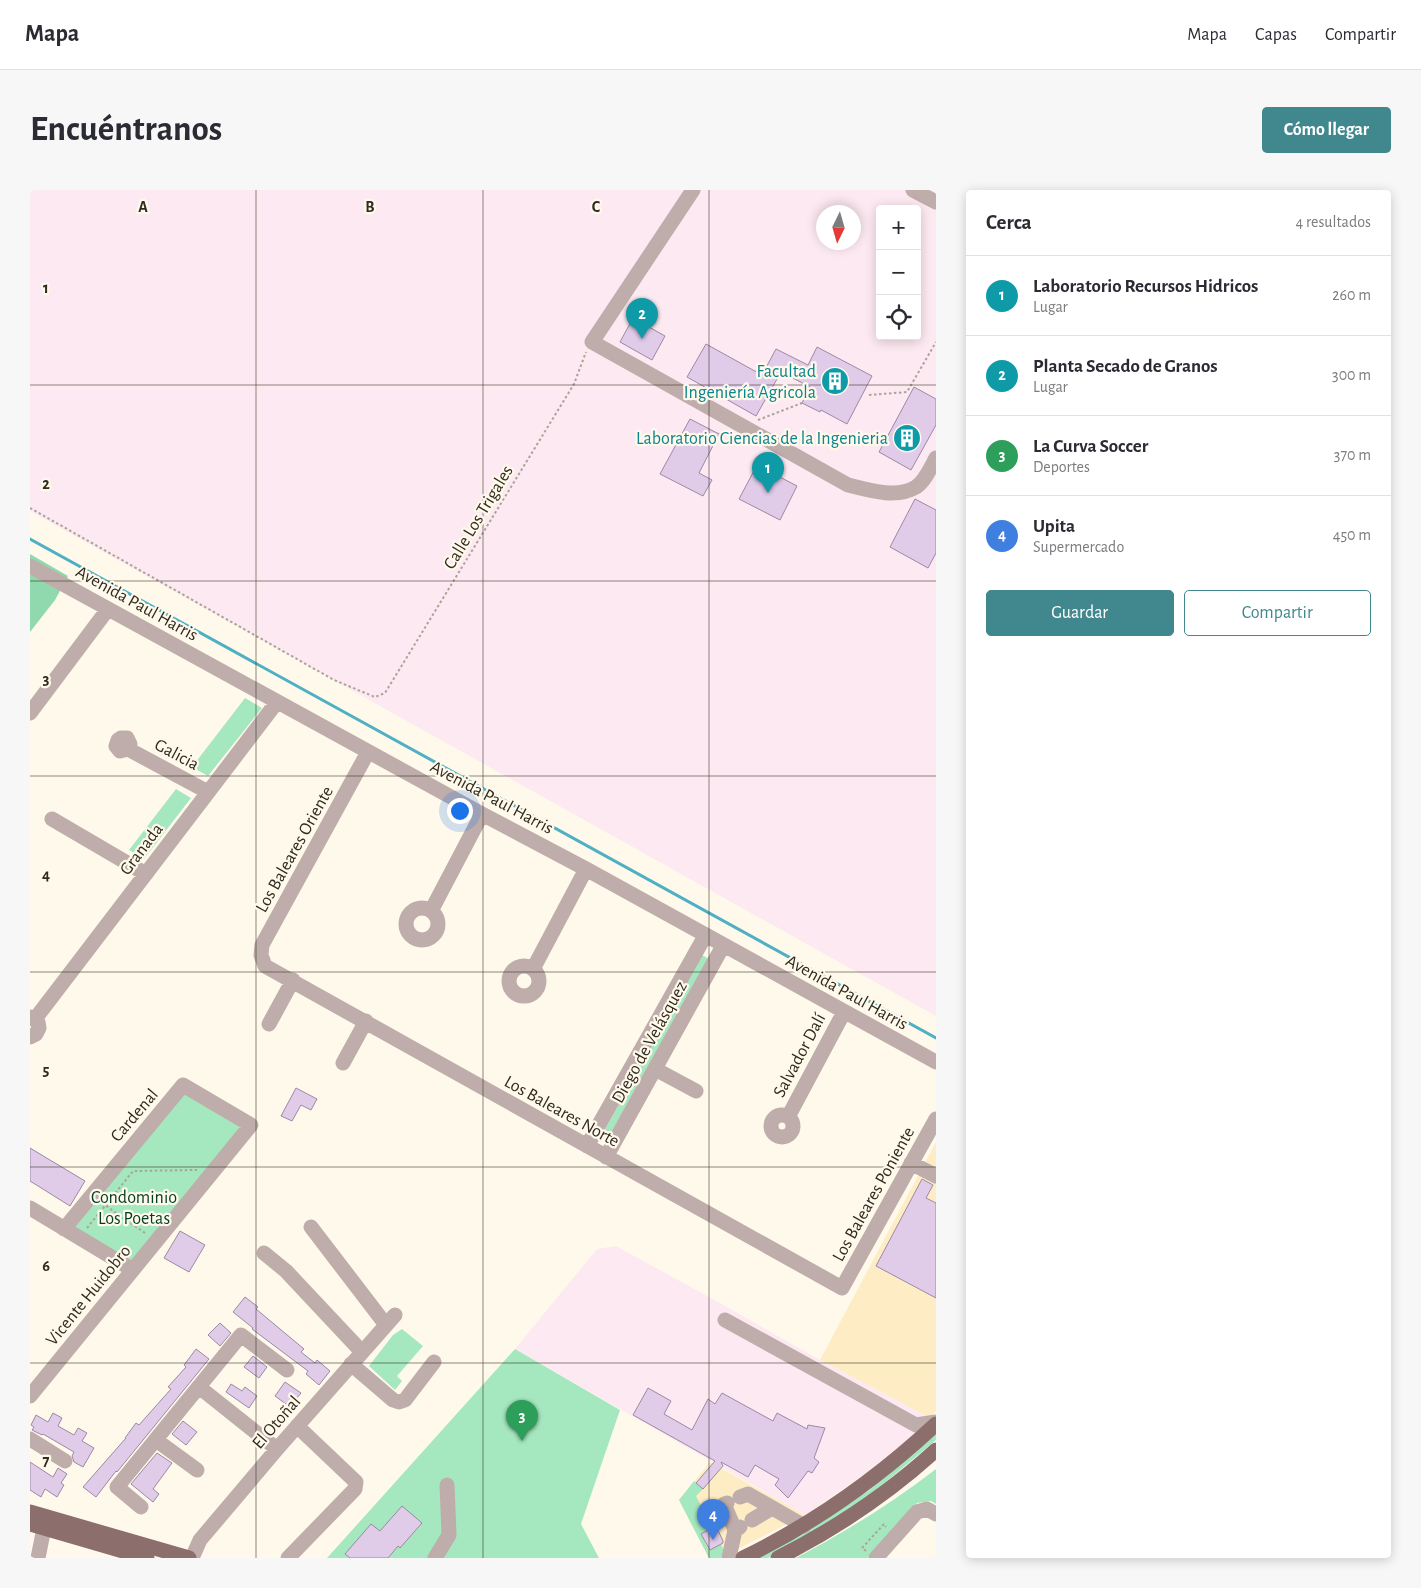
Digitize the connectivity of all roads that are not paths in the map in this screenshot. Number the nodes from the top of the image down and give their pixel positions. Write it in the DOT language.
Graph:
graph roads {
  1 [pos="693,190"];
  2 [pos="913,190"];
  3 [pos="936,202"];
  4 [pos="936,458"];
  5 [pos="30,566"];
  6 [pos="108,609"];
  7 [pos="277,702"];
  8 [pos="30,713"];
  9 [pos="128,749"];
  10 [pos="368,752"];
  11 [pos="208,792"];
  12 [pos="482,814"];
  13 [pos="52,819"];
  14 [pos="586,869"];
  15 [pos="146,874"];
  16 [pos="431,911"];
  17 [pos="705,936"];
  18 [pos="723,946"];
  19 [pos="265,966"];
  20 [pos="533,968"];
  21 [pos="293,980"];
  22 [pos="844,1012"];
  23 [pos="33,1018"];
  24 [pos="366,1021"];
  25 [pos="269,1024"];
  26 [pos="30,1036"];
  27 [pos="936,1062"];
  28 [pos="343,1063"];
  29 [pos="656,1069"];
  30 [pos="696,1091"];
  31 [pos="788,1116"];
  32 [pos="936,1119"];
  33 [pos="251,1126"];
  34 [pos="587,1146"];
  35 [pos="606,1157"];
  36 [pos="912,1163"];
  37 [pos="936,1176"];
  38 [pos="30,1208"];
  39 [pos="311,1227"];
  40 [pos="64,1229"];
  41 [pos="264,1253"];
  42 [pos="132,1270"];
  43 [pos="842,1288"];
  44 [pos="725,1320"];
  45 [pos="362,1352"];
  46 [pos="434,1362"];
  47 [pos="351,1364"];
  48 [pos="287,1370"];
  49 [pos="198,1387"];
  50 [pos="30,1396"];
  51 [pos="936,1423"];
  52 [pos="297,1426"];
  53 [pos="30,1439"];
  54 [pos="156,1440"];
  55 [pos="277,1449"];
  56 [pos="936,1450"];
  57 [pos="65,1461"];
  58 [pos="197,1470"];
  59 [pos="447,1485"];
  60 [pos="141,1508"];
  61 [pos="772,1508"];
  62 [pos="30,1512"];
  63 [pos="932,1512"];
  64 [pos="37,1526"];
  65 [pos="742,1526"];
  66 [pos="804,1526"];
  67 [pos="38,1558"];
  68 [pos="147,1558"];
  69 [pos="190,1558"];
  70 [pos="288,1558"];
  71 [pos="435,1558"];
  72 [pos="729,1558"];
  73 [pos="743,1558"];
  74 [pos="778,1558"];
  75 [pos="876,1558"];
  1 -- 4 [label="street"];
  2 -- 3 [label="street"];
  5 -- 6 [label="street, Avenida Paul Harris"];
  6 -- 7 [label="street, Avenida Paul Harris"];
  6 -- 8 [label="street"];
  7 -- 10 [label="street, Avenida Paul Harris"];
  7 -- 11 [label="street, Granada"];
  9 -- 11 [label="street, Galicia"];
  10 -- 12 [label="street, Avenida Paul Harris"];
  10 -- 19 [label="street, Los Baleares Oriente"];
  11 -- 15 [label="street, Granada"];
  12 -- 14 [label="street, Avenida Paul Harris"];
  12 -- 16 [label="street"];
  13 -- 15 [label="street"];
  14 -- 17 [label="street, Avenida Paul Harris"];
  14 -- 20 [label="street"];
  15 -- 23 [label="street, Granada"];
  17 -- 18 [label="street, Avenida Paul Harris"];
  17 -- 34 [label="street, Diego de Velásquez"];
  18 -- 22 [label="street, Avenida Paul Harris"];
  18 -- 29 [label="street, Diego de Velásquez"];
  19 -- 21 [label="street, Los Baleares Norte"];
  21 -- 24 [label="street, Los Baleares Norte"];
  21 -- 25 [label="street"];
  22 -- 27 [label="street, Avenida Paul Harris"];
  22 -- 31 [label="street, Salvador Dalí"];
  23 -- 26 [label="street, Granada"];
  24 -- 28 [label="street"];
  24 -- 34 [label="street, Los Baleares Norte"];
  29 -- 30 [label="street"];
  29 -- 35 [label="street, Diego de Velásquez"];
  32 -- 36 [label="street, Los Baleares Poniente"];
  33 -- 40 [label="street, Cardenal"];
  33 -- 42 [label="street, Vicente Huidobro"];
  34 -- 35 [label="street, Los Baleares Norte"];
  35 -- 43 [label="street, Los Baleares Norte"];
  36 -- 37 [label="street"];
  36 -- 43 [label="street, Los Baleares Poniente"];
  38 -- 40 [label="street"];
  39 -- 45 [label="street, El Otoñal"];
  40 -- 42 [label="street"];
  41 -- 45 [label="street"];
  42 -- 50 [label="street, Vicente Huidobro"];
  44 -- 51 [label="street"];
  45 -- 47 [label="street, El Otoñal"];
  46 -- 47 [label="street"];
  47 -- 52 [label="street, El Otoñal"];
  48 -- 49 [label="street"];
  49 -- 54 [label="street"];
  49 -- 55 [label="street"];
  51 -- 66 [label="main road"];
  52 -- 55 [label="street, El Otoñal"];
  52 -- 70 [label="street"];
  53 -- 57 [label="street"];
  54 -- 58 [label="street"];
  54 -- 60 [label="street"];
  55 -- 69 [label="street, El Otoñal"];
  56 -- 74 [label="main road"];
  59 -- 71 [label="street"];
  61 -- 65 [label="street"];
  61 -- 65 [label="street"];
  61 -- 66 [label="street"];
  62 -- 69 [label="main road"];
  63 -- 75 [label="street"];
  64 -- 67 [label="street"];
  64 -- 68 [label="main road"];
  65 -- 72 [label="street"];
  66 -- 73 [label="main road"];
}
